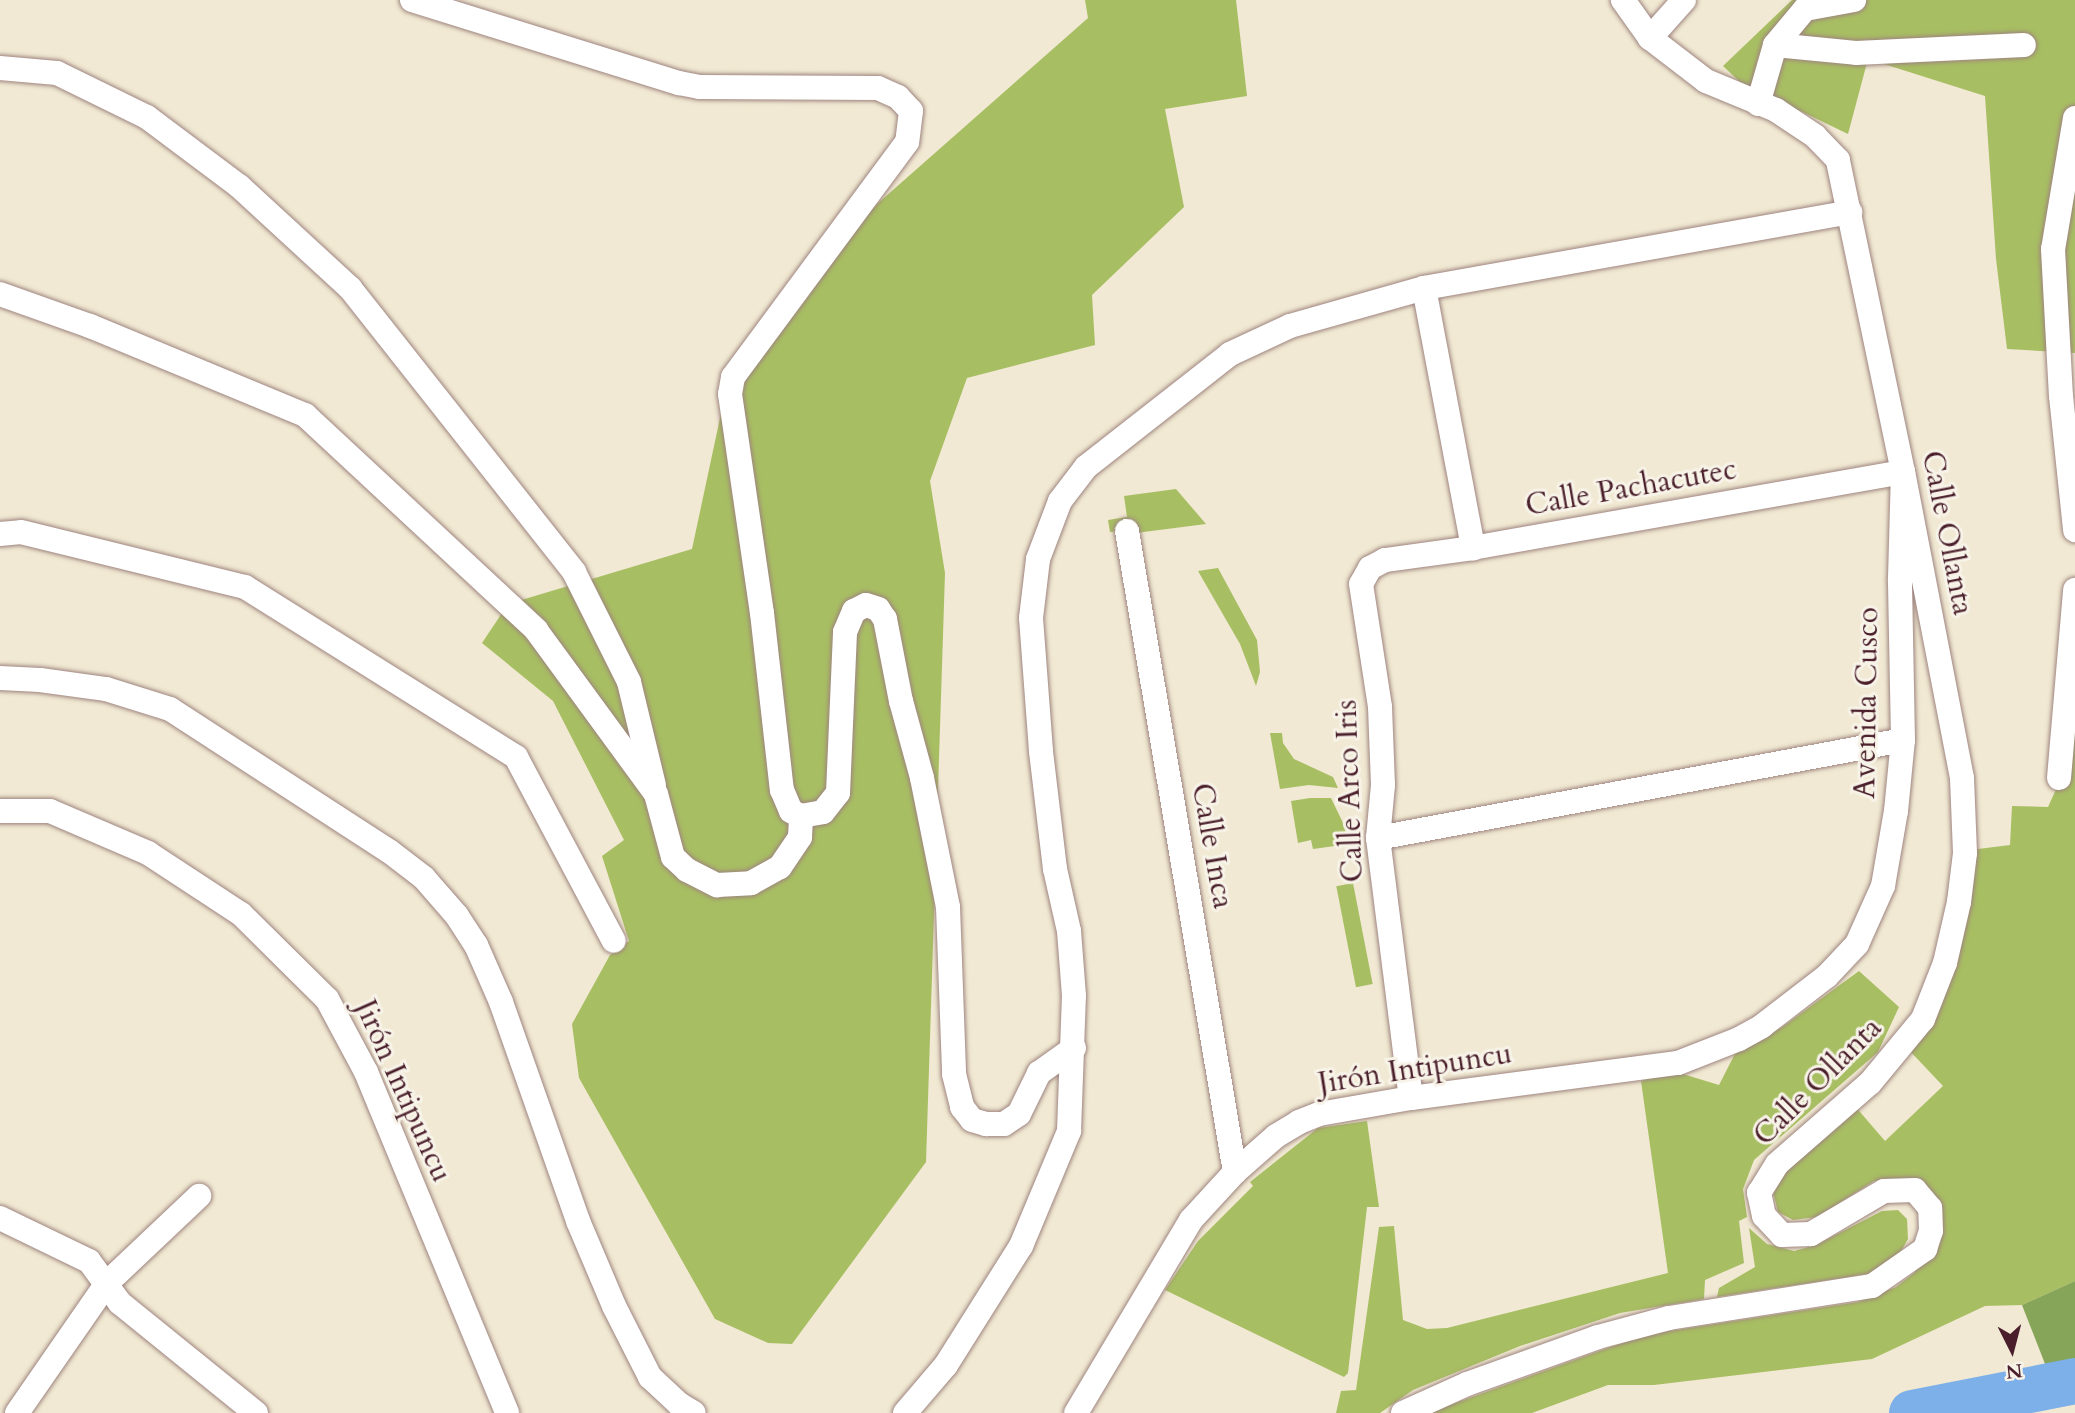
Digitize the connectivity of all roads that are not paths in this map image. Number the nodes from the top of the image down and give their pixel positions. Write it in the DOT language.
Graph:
graph roads {
  1 [pos="412,0"];
  2 [pos="1623,0"];
  3 [pos="1684,0"];
  4 [pos="1854,0"];
  5 [pos="1650,38"];
  6 [pos="1774,45"];
  7 [pos="2024,45"];
  8 [pos="0,68"];
  9 [pos="1758,104"];
  10 [pos="2075,118"];
  11 [pos="1850,212"];
  12 [pos="1424,288"];
  13 [pos="0,294"];
  14 [pos="1903,471"];
  15 [pos="2075,530"];
  16 [pos="1127,531"];
  17 [pos="0,534"];
  18 [pos="1473,548"];
  19 [pos="1370,568"];
  20 [pos="2075,590"];
  21 [pos="0,678"];
  22 [pos="1903,740"];
  23 [pos="2059,778"];
  24 [pos="656,794"];
  25 [pos="0,811"];
  26 [pos="801,816"];
  27 [pos="1378,838"];
  28 [pos="614,941"];
  29 [pos="1739,1039"];
  30 [pos="1074,1048"];
  31 [pos="1411,1098"];
  32 [pos="1235,1172"];
  33 [pos="199,1196"];
  34 [pos="0,1218"];
  35 [pos="107,1283"];
  36 [pos="17,1413"];
  37 [pos="256,1413"];
  38 [pos="507,1413"];
  39 [pos="694,1413"];
  40 [pos="905,1413"];
  41 [pos="1076,1413"];
  42 [pos="1403,1413"];
  1 -- 26 [label="street"];
  2 -- 5 [label="street, Calle Ollanta"];
  3 -- 5 [label="street"];
  4 -- 6 [label="street"];
  5 -- 9 [label="street, Calle Ollanta"];
  6 -- 7 [label="street"];
  6 -- 9 [label="street"];
  8 -- 24 [label="street"];
  9 -- 11 [label="street, Calle Ollanta"];
  10 -- 15 [label="street"];
  11 -- 12 [label="street"];
  11 -- 14 [label="street, Calle Ollanta"];
  12 -- 18 [label="street"];
  12 -- 30 [label="street"];
  13 -- 24 [label="street"];
  14 -- 18 [label="street, Calle Pachacutec"];
  14 -- 22 [label="street, Avenida Cusco"];
  14 -- 42 [label="street, Calle Ollanta"];
  16 -- 32 [label="street, Calle Inca"];
  17 -- 28 [label="street"];
  18 -- 19 [label="street, Calle Pachacutec"];
  19 -- 27 [label="street, Calle Arco Iris"];
  20 -- 23 [label="street"];
  21 -- 39 [label="street"];
  22 -- 27 [label="street"];
  22 -- 29 [label="street, Avenida Cusco"];
  24 -- 26 [label="street"];
  25 -- 38 [label="street, Jirón Intipuncu"];
  26 -- 30 [label="street"];
  27 -- 31 [label="street, Calle Arco Iris"];
  29 -- 31 [label="street, Jirón Intipuncu"];
  30 -- 40 [label="street"];
  31 -- 32 [label="street, Jirón Intipuncu"];
  32 -- 41 [label="street, Jirón Intipuncu"];
  33 -- 35 [label="street"];
  34 -- 35 [label="street"];
  35 -- 36 [label="street"];
  35 -- 37 [label="street"];
}
